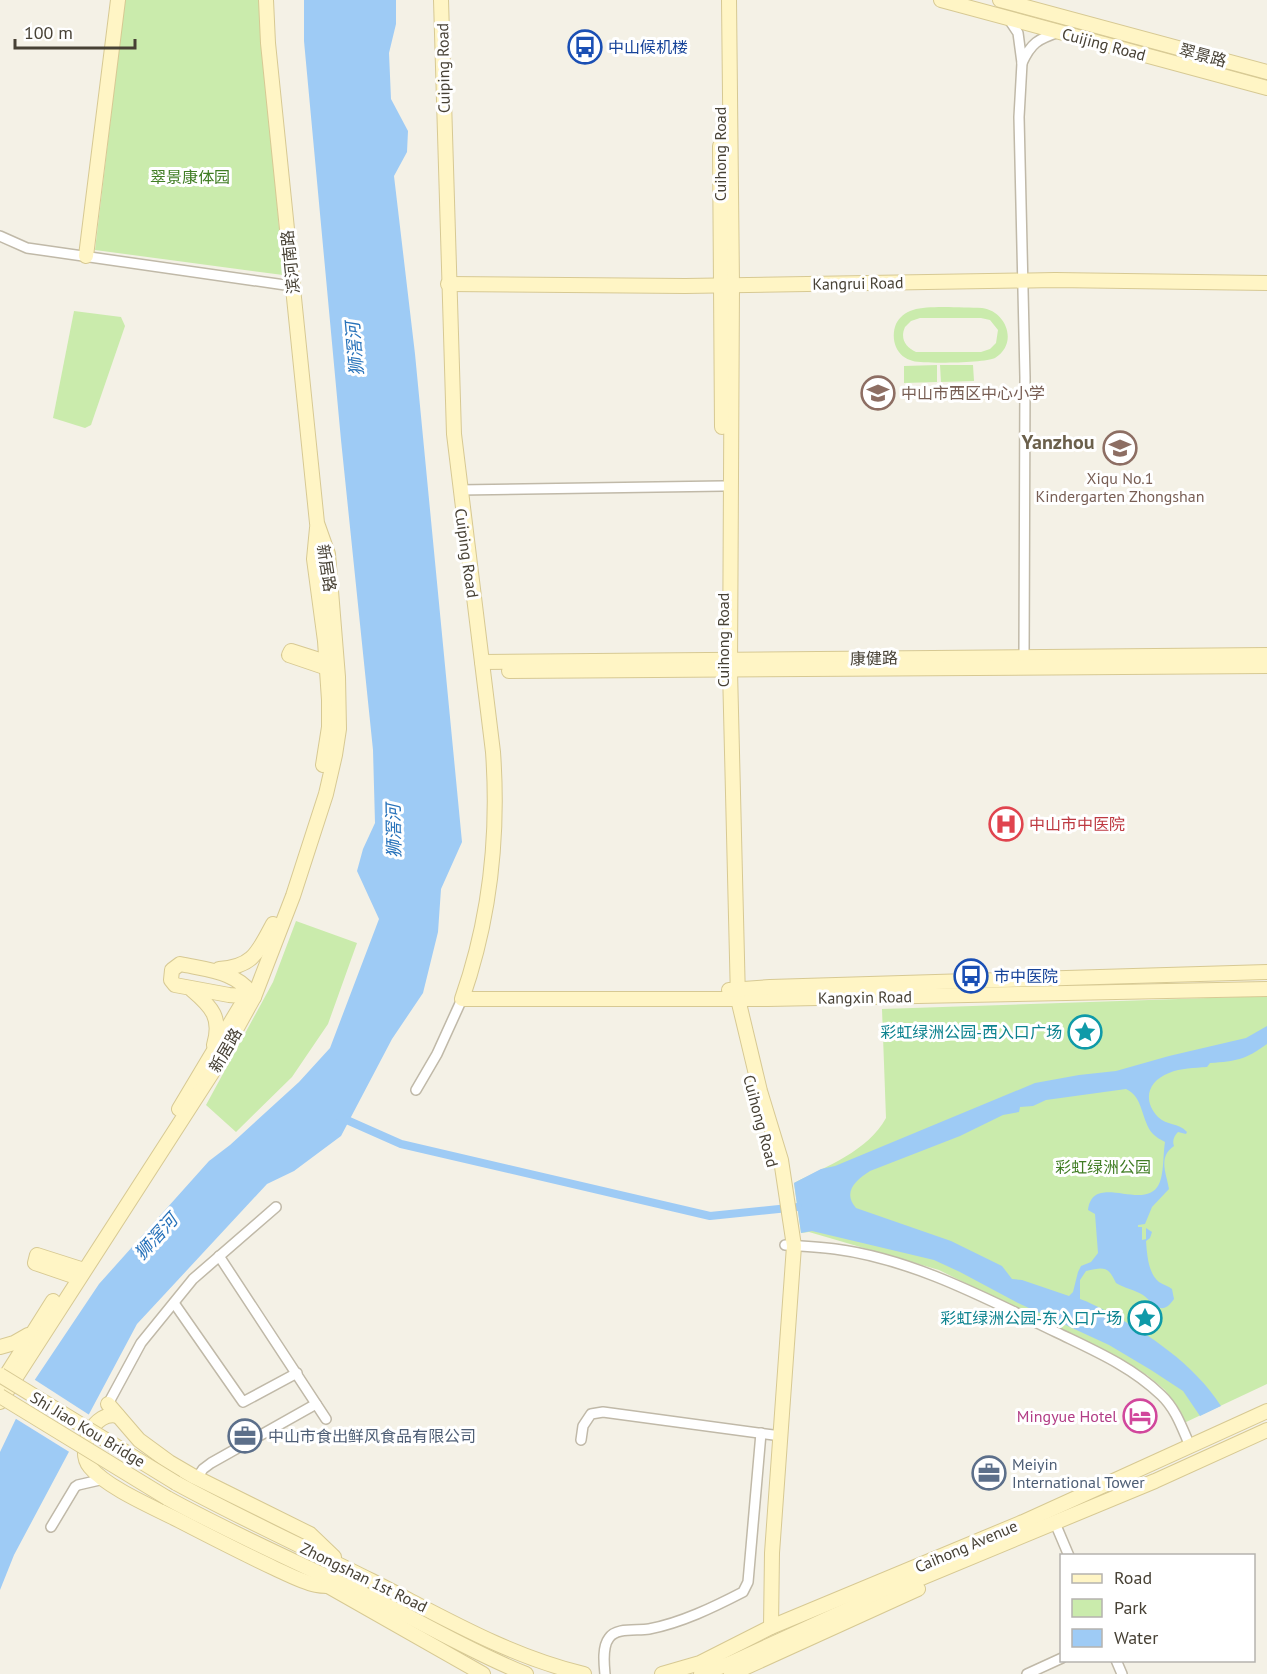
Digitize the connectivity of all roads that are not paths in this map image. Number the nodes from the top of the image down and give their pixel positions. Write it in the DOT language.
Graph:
graph roads {
  1 [pos="118,0"];
  2 [pos="266,0"];
  3 [pos="441,0"];
  4 [pos="720,0"];
  5 [pos="729,0"];
  6 [pos="941,0"];
  7 [pos="1000,0"];
  8 [pos="1008,18"];
  9 [pos="1059,32"];
  10 [pos="1022,63"];
  11 [pos="1267,72"];
  12 [pos="1267,88"];
  13 [pos="0,236"];
  14 [pos="86,256"];
  15 [pos="1023,280"];
  16 [pos="1267,283"];
  17 [pos="448,284"];
  18 [pos="726,285"];
  19 [pos="292,286"];
  20 [pos="723,486"];
  21 [pos="459,490"];
  22 [pos="317,523"];
  23 [pos="1267,655"];
  24 [pos="1024,662"];
  25 [pos="726,664"];
  26 [pos="1267,666"];
  27 [pos="332,667"];
  28 [pos="482,667"];
  29 [pos="273,924"];
  30 [pos="203,969"];
  31 [pos="1267,972"];
  32 [pos="193,989"];
  33 [pos="1267,989"];
  34 [pos="250,994"];
  35 [pos="464,994"];
  36 [pos="733,994"];
  37 [pos="211,1054"];
  38 [pos="416,1090"];
  39 [pos="276,1207"];
  40 [pos="789,1240"];
  41 [pos="219,1256"];
  42 [pos="77,1273"];
  43 [pos="174,1303"];
  44 [pos="38,1332"];
  45 [pos="0,1347"];
  46 [pos="297,1373"];
  47 [pos="0,1381"];
  48 [pos="0,1396"];
  49 [pos="0,1402"];
  50 [pos="108,1404"];
  51 [pos="316,1404"];
  52 [pos="1267,1411"];
  53 [pos="118,1416"];
  54 [pos="326,1419"];
  55 [pos="1267,1430"];
  56 [pos="760,1433"];
  57 [pos="781,1436"];
  58 [pos="581,1440"];
  59 [pos="1190,1446"];
  60 [pos="754,1477"];
  61 [pos="197,1478"];
  62 [pos="104,1479"];
  63 [pos="778,1479"];
  64 [pos="176,1483"];
  65 [pos="167,1498"];
  66 [pos="1055,1523"];
  67 [pos="51,1527"];
  68 [pos="243,1537"];
  69 [pos="1068,1554"];
  70 [pos="947,1566"];
  71 [pos="347,1568"];
  72 [pos="346,1585"];
  73 [pos="329,1587"];
  74 [pos="771,1627"];
  75 [pos="505,1648"];
  76 [pos="1060,1659"];
  77 [pos="468,1664"];
  78 [pos="528,1669"];
  79 [pos="556,1670"];
  80 [pos="483,1674"];
  81 [pos="490,1674"];
  82 [pos="584,1674"];
  83 [pos="604,1674"];
  84 [pos="662,1674"];
  85 [pos="701,1674"];
  86 [pos="731,1674"];
  87 [pos="1027,1674"];
  1 -- 14 [label="street"];
  2 -- 19 [label="street, 滨河南路"];
  3 -- 17 [label="street, Cuiping Road"];
  4 -- 18 [label="street, Cuihong Road"];
  5 -- 18 [label="street, Cuihong Road"];
  6 -- 8 [label="street, Cuijing Road"];
  7 -- 11 [label="street, 翠景路"];
  8 -- 9 [label="street, Cuijing Road"];
  8 -- 10 [label="street"];
  9 -- 10 [label="street"];
  9 -- 12 [label="street, Cuijing Road"];
  10 -- 15 [label="street"];
  13 -- 14 [label="street"];
  14 -- 19 [label="street"];
  15 -- 16 [label="street, Kangrui Road"];
  15 -- 18 [label="street, Kangrui Road"];
  15 -- 24 [label="street"];
  17 -- 18 [label="street, Kangrui Road"];
  17 -- 21 [label="street, Cuiping Road"];
  18 -- 20 [label="street, Cuihong Road"];
  18 -- 25 [label="street, Cuihong Road"];
  19 -- 22 [label="street, 滨河南路"];
  20 -- 21 [label="street"];
  20 -- 25 [label="street, Cuihong Road"];
  21 -- 28 [label="street, Cuiping Road"];
  22 -- 27 [label="street, 新居路"];
  23 -- 24 [label="street, 康健路"];
  24 -- 25 [label="street, 康健路"];
  24 -- 26 [label="street, 康健路"];
  25 -- 28 [label="street, 康健路"];
  25 -- 36 [label="street, Cuihong Road"];
  27 -- 29 [label="street, 新居路"];
  27 -- 34 [label="street, 新居路"];
  28 -- 35 [label="street, Cuiping Road"];
  29 -- 30 [label="street"];
  29 -- 34 [label="street, 新居路"];
  30 -- 32 [label="street"];
  30 -- 32 [label="street"];
  30 -- 34 [label="street"];
  31 -- 36 [label="street, Kangxin Road"];
  32 -- 34 [label="street"];
  32 -- 37 [label="street"];
  33 -- 36 [label="street, Kangxin Road"];
  34 -- 37 [label="street, 新居路"];
  34 -- 42 [label="street, 新居路"];
  35 -- 36 [label="street, Kangxin Road"];
  35 -- 38 [label="street, Cuiping Road"];
  36 -- 40 [label="street, Cuihong Road"];
  37 -- 42 [label="street, 新居路"];
  39 -- 41 [label="street"];
  40 -- 57 [label="street, Cuihong Road"];
  40 -- 59 [label="street"];
  41 -- 43 [label="street"];
  41 -- 46 [label="street"];
  42 -- 44 [label="street, 新居路"];
  43 -- 46 [label="street"];
  43 -- 50 [label="street"];
  44 -- 45 [label="street"];
  44 -- 47 [label="street, 新居路"];
  44 -- 49 [label="street, 新居路"];
  46 -- 51 [label="street"];
  47 -- 64 [label="street, Shi Jiao Kou Bridge, bridge"];
  48 -- 65 [label="street, Shi Jiao Kou Bridge, bridge"];
  50 -- 53 [label="street"];
  51 -- 54 [label="street"];
  51 -- 61 [label="street"];
  52 -- 59 [label="street, Caihong Avenue"];
  53 -- 61 [label="street"];
  53 -- 62 [label="street"];
  55 -- 66 [label="street, Caihong Avenue"];
  56 -- 57 [label="street"];
  56 -- 58 [label="street"];
  56 -- 60 [label="street"];
  57 -- 63 [label="street, Cuihong Road"];
  59 -- 74 [label="street, Caihong Avenue"];
  60 -- 63 [label="street"];
  60 -- 83 [label="street"];
  61 -- 71 [label="street"];
  62 -- 67 [label="street"];
  62 -- 73 [label="street"];
  63 -- 74 [label="street, Cuihong Road"];
  64 -- 71 [label="street, Zhongshan 1st Road"];
  65 -- 68 [label="street, Zhongshan 1st Road"];
  66 -- 69 [label="street"];
  66 -- 70 [label="street, Caihong Avenue"];
  68 -- 72 [label="street, Zhongshan 1st Road"];
  68 -- 73 [label="street"];
  70 -- 85 [label="street, Caihong Avenue"];
  70 -- 86 [label="street"];
  71 -- 75 [label="street, Zhongshan 1st Road"];
  72 -- 73 [label="street"];
  72 -- 78 [label="street, Zhongshan 1st Road"];
  73 -- 77 [label="street"];
  74 -- 84 [label="street, Caihong Avenue"];
  75 -- 78 [label="street"];
  75 -- 79 [label="street, Zhongshan 1st Road"];
  76 -- 87 [label="street"];
  77 -- 80 [label="street"];
  77 -- 81 [label="street"];
  78 -- 79 [label="street"];
  79 -- 82 [label="street"];
}
